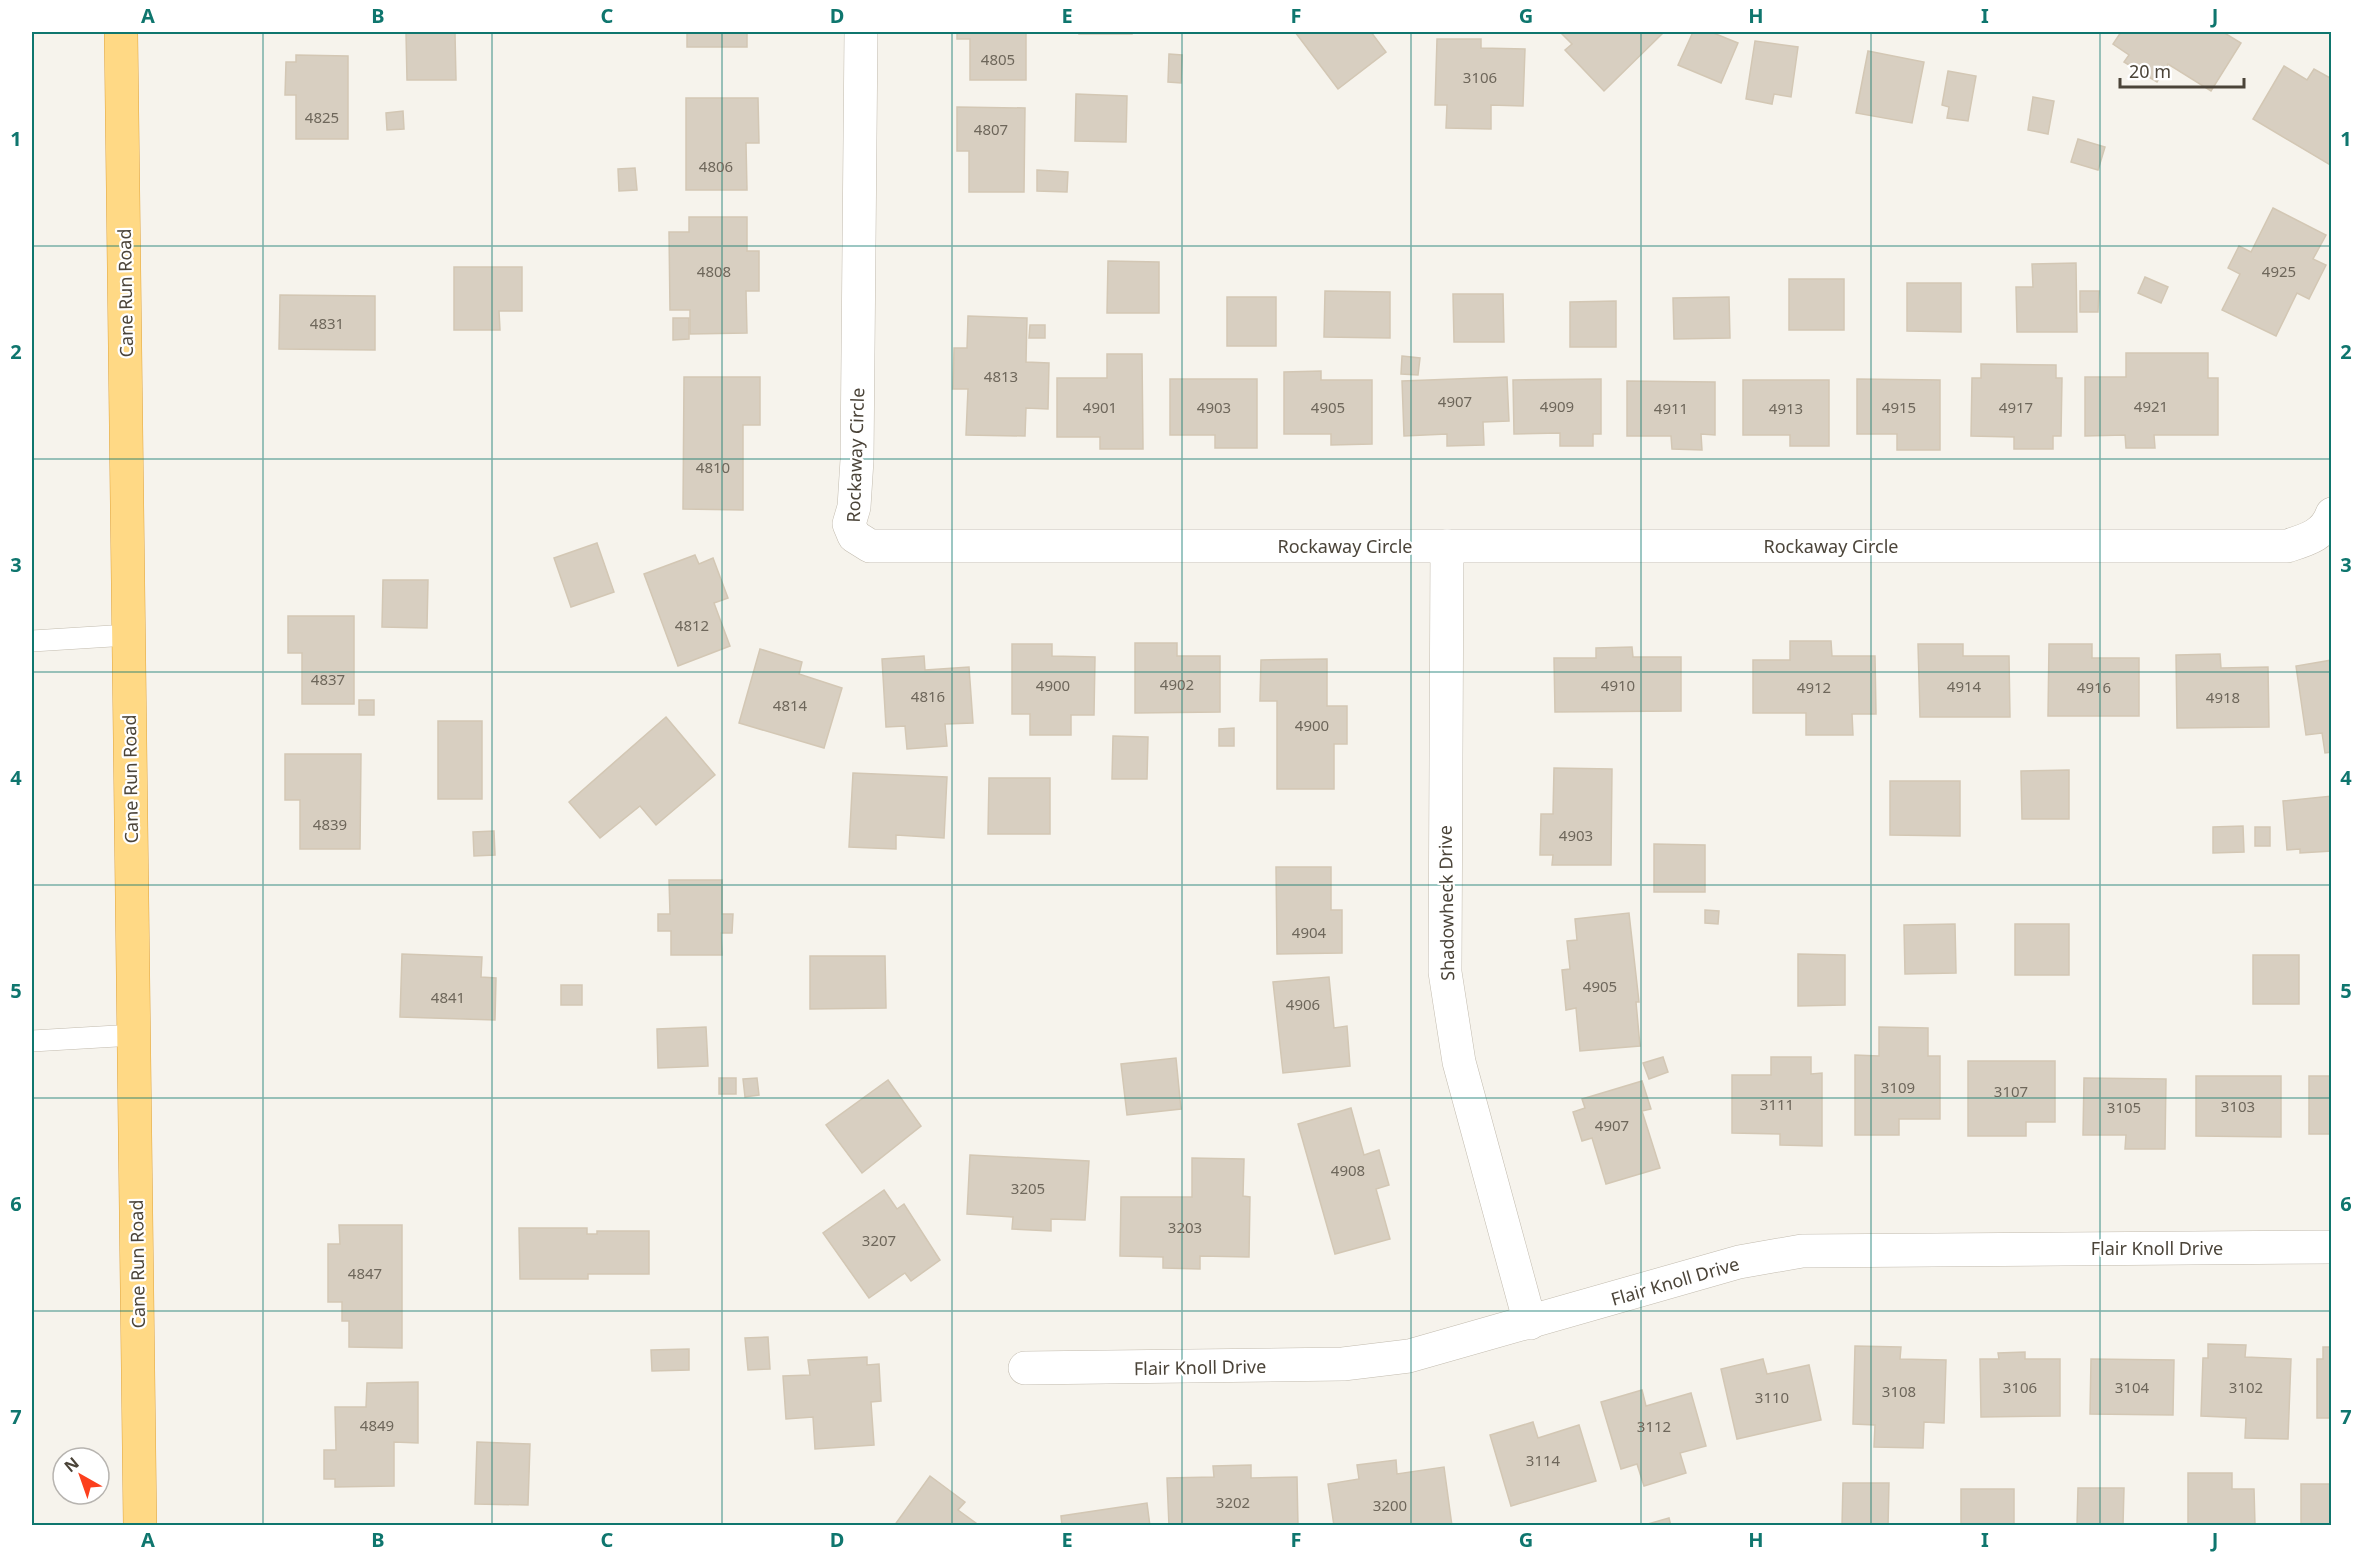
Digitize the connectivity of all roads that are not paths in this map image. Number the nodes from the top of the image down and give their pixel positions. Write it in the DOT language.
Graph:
graph roads {
  1 [pos="121,32"];
  2 [pos="861,32"];
  3 [pos="2331,514"];
  4 [pos="1447,546"];
  5 [pos="128,635"];
  6 [pos="32,642"];
  7 [pos="134,1035"];
  8 [pos="32,1041"];
  9 [pos="2331,1247"];
  10 [pos="1530,1323"];
  11 [pos="1025,1368"];
  12 [pos="140,1526"];
  1 -- 5 [label="highway, Cane Run Road"];
  2 -- 4 [label="street, Rockaway Circle"];
  3 -- 4 [label="street, Rockaway Circle"];
  4 -- 10 [label="street, Shadowheck Drive"];
  5 -- 6 [label="lane"];
  5 -- 7 [label="highway, Cane Run Road"];
  7 -- 8 [label="lane"];
  7 -- 12 [label="highway, Cane Run Road"];
  9 -- 10 [label="street, Flair Knoll Drive"];
  10 -- 11 [label="street, Flair Knoll Drive"];
}
